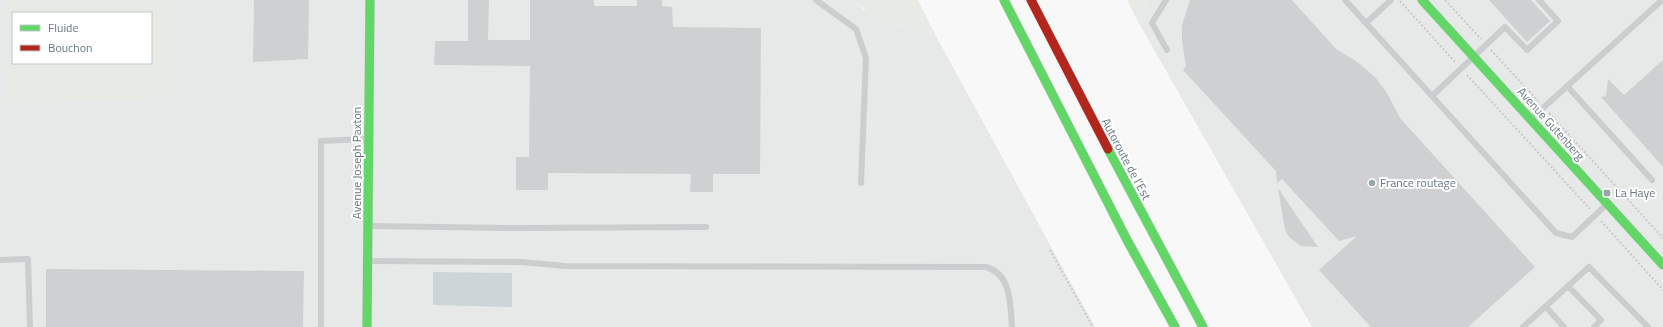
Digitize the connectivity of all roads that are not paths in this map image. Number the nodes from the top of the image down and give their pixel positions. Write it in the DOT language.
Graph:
graph roads {
  1 [pos="370,0"];
  2 [pos="816,0"];
  3 [pos="1004,0"];
  4 [pos="1031,0"];
  5 [pos="1166,0"];
  6 [pos="1345,0"];
  7 [pos="1391,0"];
  8 [pos="1422,0"];
  9 [pos="1539,0"];
  10 [pos="1662,0"];
  11 [pos="1366,23"];
  12 [pos="1167,50"];
  13 [pos="1474,57"];
  14 [pos="1567,86"];
  15 [pos="1432,96"];
  16 [pos="1531,119"];
  17 [pos="369,139"];
  18 [pos="1652,180"];
  19 [pos="861,183"];
  20 [pos="1608,204"];
  21 [pos="368,226"];
  22 [pos="706,227"];
  23 [pos="0,260"];
  24 [pos="368,261"];
  25 [pos="1663,265"];
  26 [pos="1568,286"];
  27 [pos="1546,307"];
  28 [pos="30,327"];
  29 [pos="321,327"];
  30 [pos="367,327"];
  31 [pos="1012,327"];
  32 [pos="1176,327"];
  33 [pos="1203,327"];
  34 [pos="1523,327"];
  35 [pos="1564,327"];
  36 [pos="1594,327"];
  37 [pos="1648,327"];
  1 -- 17 [label="main road, Avenue Joseph Paxton"];
  2 -- 19 [label="lane"];
  3 -- 32 [label="main road"];
  4 -- 33 [label="main road, Autoroute de l’Est"];
  5 -- 12 [label="lane"];
  6 -- 11 [label="lane"];
  7 -- 11 [label="lane"];
  8 -- 13 [label="main road, Avenue Gutenberg"];
  9 -- 13 [label="lane"];
  10 -- 14 [label="lane"];
  11 -- 15 [label="lane"];
  13 -- 15 [label="lane"];
  13 -- 16 [label="main road, Avenue Gutenberg"];
  14 -- 16 [label="lane"];
  14 -- 18 [label="lane"];
  15 -- 20 [label="lane"];
  16 -- 20 [label="main road, Avenue Gutenberg"];
  17 -- 21 [label="main road, Avenue Joseph Paxton"];
  17 -- 29 [label="lane"];
  20 -- 25 [label="main road, Avenue Gutenberg"];
  21 -- 22 [label="lane"];
  21 -- 24 [label="main road, Avenue Joseph Paxton"];
  23 -- 28 [label="lane"];
  24 -- 30 [label="main road, Avenue Joseph Paxton"];
  24 -- 31 [label="lane"];
  26 -- 27 [label="lane"];
  26 -- 36 [label="lane"];
  26 -- 37 [label="lane"];
  27 -- 34 [label="lane"];
  27 -- 35 [label="lane"];
}
